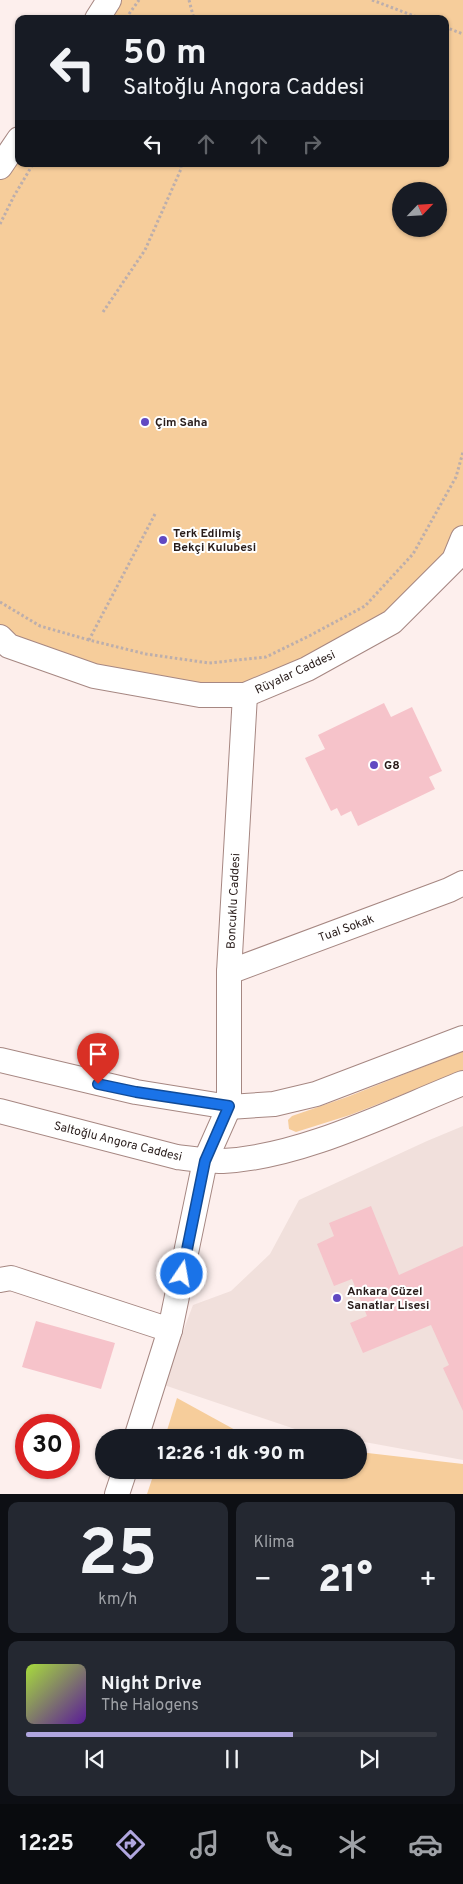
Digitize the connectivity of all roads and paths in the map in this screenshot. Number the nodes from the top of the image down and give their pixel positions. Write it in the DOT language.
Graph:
graph roads {
  1 [pos="109,0"];
  2 [pos="139,0"];
  3 [pos="189,0"];
  4 [pos="372,0"];
  5 [pos="100,15"];
  6 [pos="129,15"];
  7 [pos="193,15"];
  8 [pos="411,15"];
  9 [pos="449,29"];
  10 [pos="463,34"];
  11 [pos="15,145"];
  12 [pos="0,167"];
  13 [pos="31,167"];
  14 [pos="181,167"];
  15 [pos="0,224"];
  16 [pos="103,312"];
  17 [pos="463,452"];
  18 [pos="155,514"];
  19 [pos="463,538"];
  20 [pos="458,562"];
  21 [pos="0,602"];
  22 [pos="0,637"];
  23 [pos="88,640"];
  24 [pos="245,695"];
  25 [pos="463,883"];
  26 [pos="229,972"];
  27 [pos="463,1038"];
  28 [pos="0,1060"];
  29 [pos="463,1083"];
  30 [pos="229,1106"];
  31 [pos="0,1111"];
  32 [pos="205,1161"];
  33 [pos="0,1280"];
  34 [pos="170,1330"];
  35 [pos="139,1429"];
  36 [pos="122,1479"];
  37 [pos="118,1494"];
  1 -- 5 [label="street"];
  2 -- 6 [label="path"];
  3 -- 7 [label="path"];
  4 -- 8 [label="path"];
  9 -- 10 [label="path"];
  11 -- 12 [label="street"];
  13 -- 15 [label="path"];
  14 -- 16 [label="path"];
  17 -- 23 [label="path"];
  18 -- 23 [label="path"];
  19 -- 20 [label="street, Rüyalar Caddesi"];
  20 -- 24 [label="street, Rüyalar Caddesi"];
  21 -- 23 [label="path"];
  22 -- 24 [label="street, Rüyalar Caddesi"];
  24 -- 26 [label="street, Boncuklu Caddesi"];
  25 -- 26 [label="street, Tual Sokak"];
  26 -- 30 [label="street, Boncuklu Caddesi"];
  27 -- 30 [label="street"];
  28 -- 30 [label="street"];
  29 -- 32 [label="street, Saltoğlu Angora Caddesi"];
  30 -- 32 [label="street"];
  31 -- 32 [label="street, Saltoğlu Angora Caddesi"];
  32 -- 34 [label="street"];
  33 -- 34 [label="street"];
  34 -- 35 [label="street"];
  36 -- 37 [label="street"];
}
